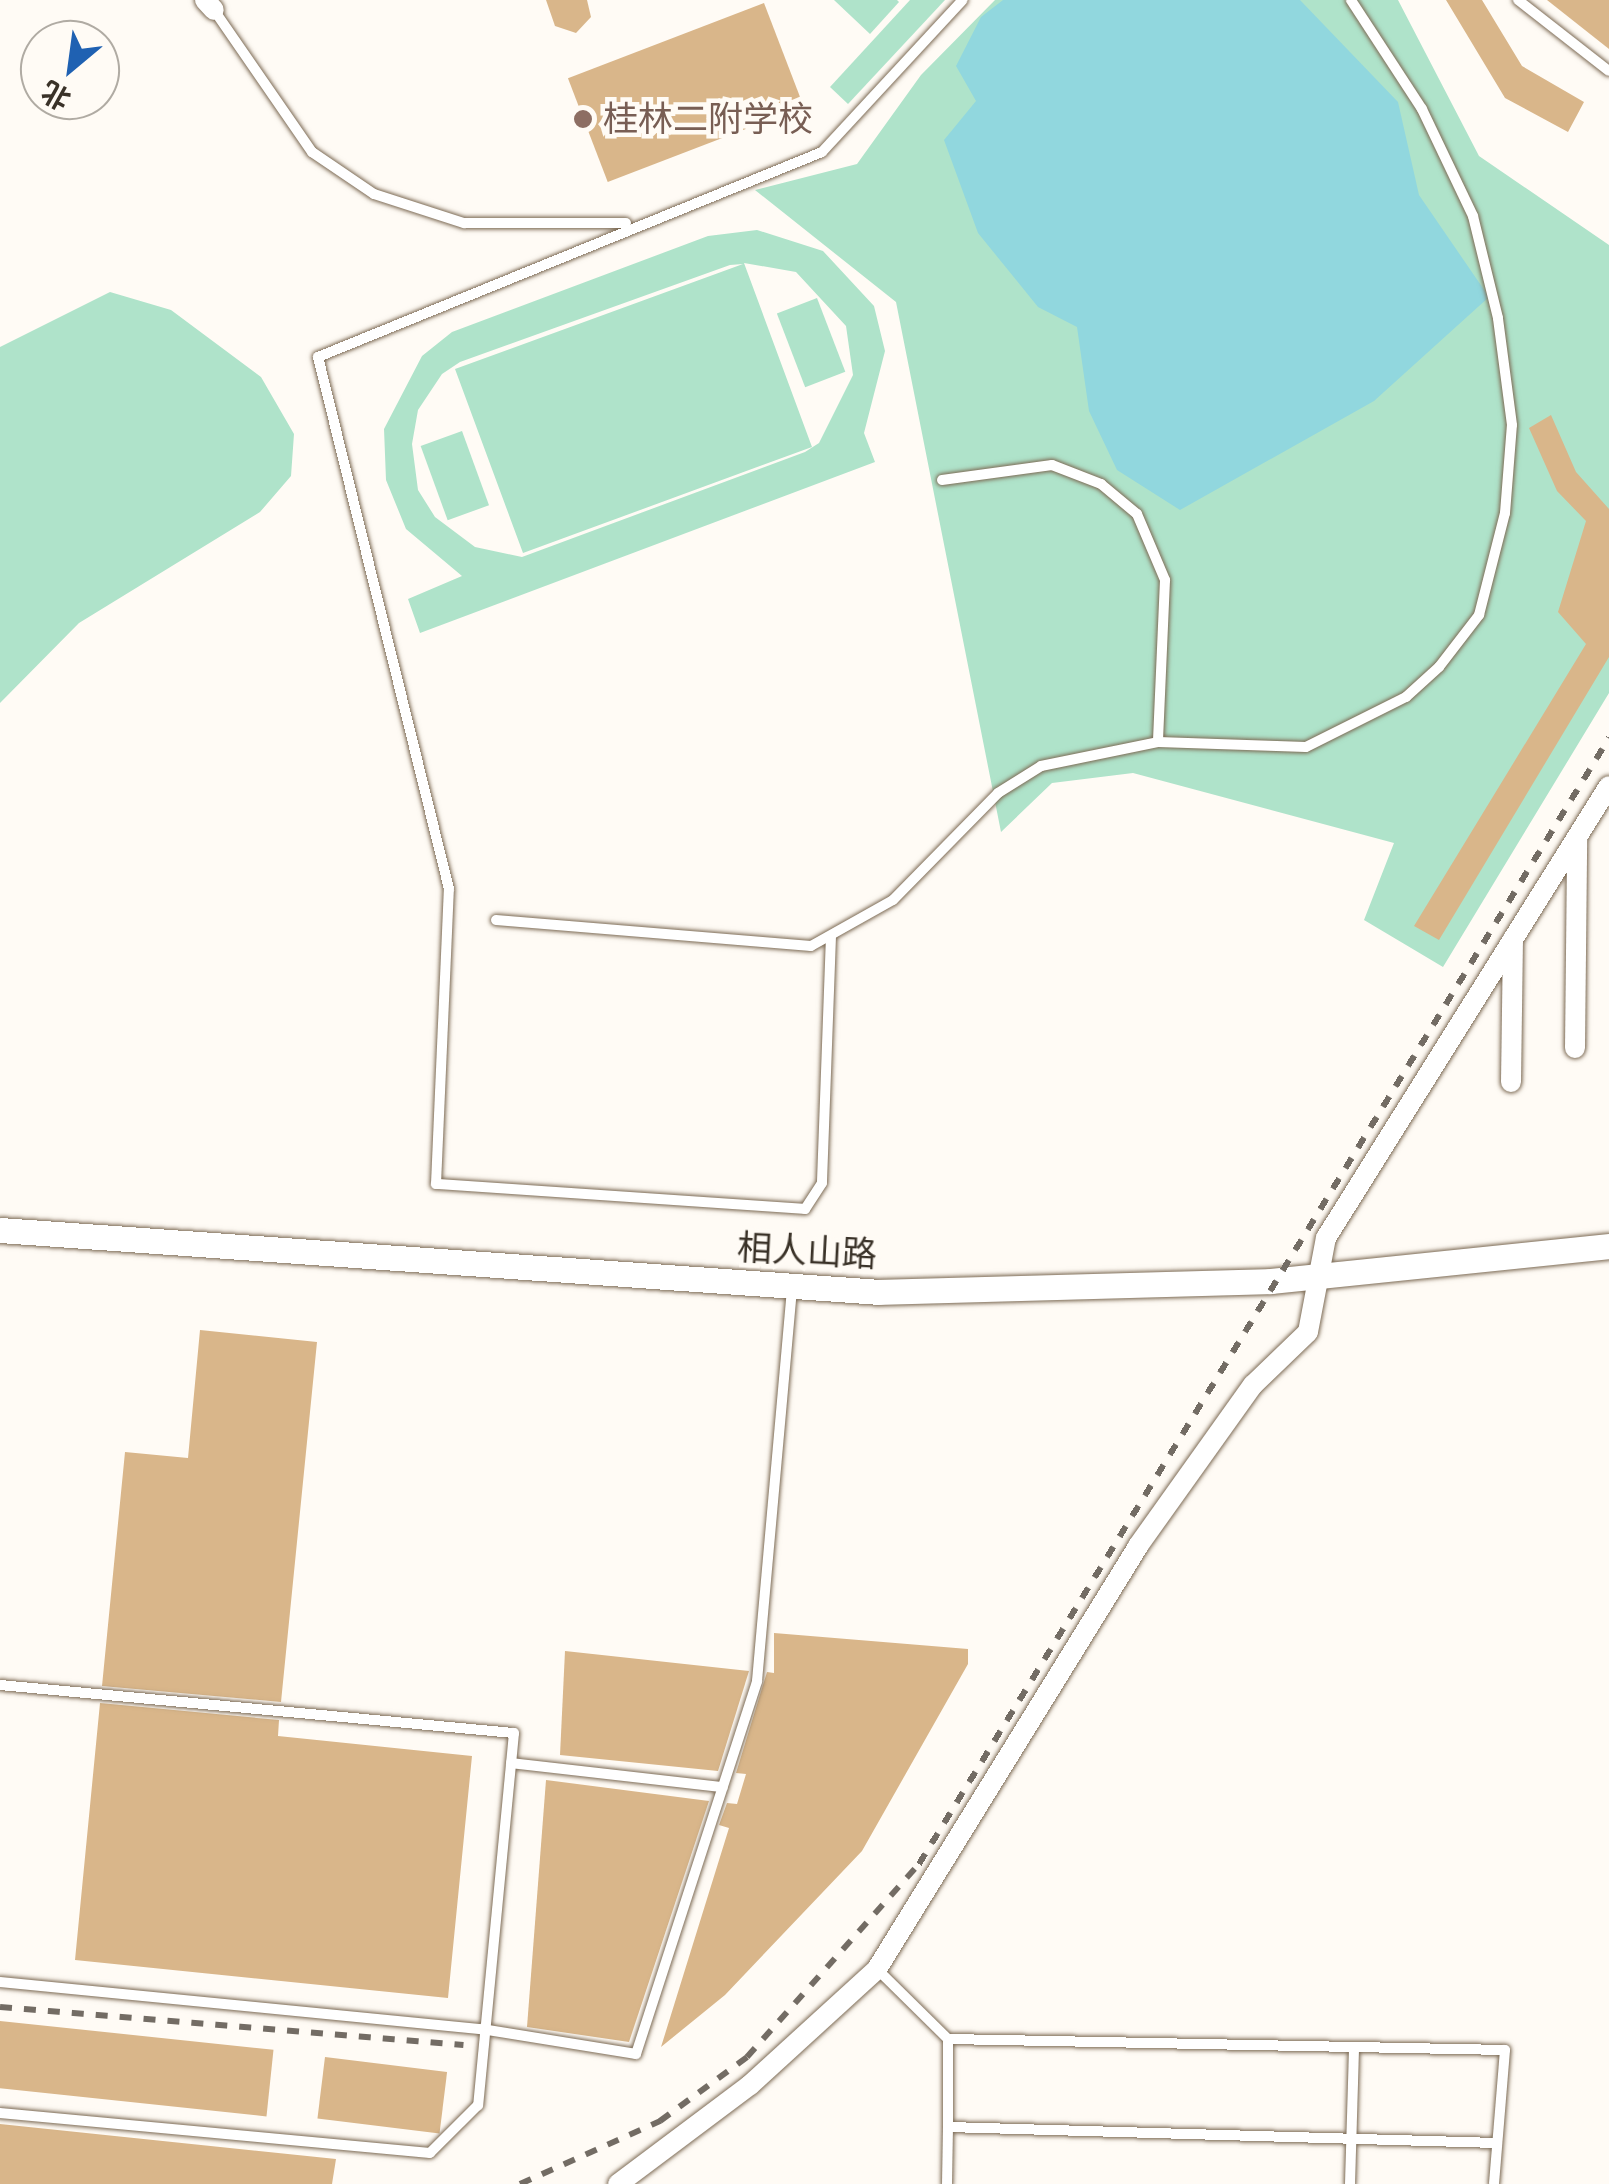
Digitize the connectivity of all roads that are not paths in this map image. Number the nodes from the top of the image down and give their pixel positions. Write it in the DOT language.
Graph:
graph roads {
  1 [pos="963,0"];
  2 [pos="1351,0"];
  3 [pos="1518,0"];
  4 [pos="210,5"];
  5 [pos="1609,71"];
  6 [pos="632,223"];
  7 [pos="942,480"];
  8 [pos="1158,742"];
  9 [pos="1609,786"];
  10 [pos="1577,838"];
  11 [pos="496,920"];
  12 [pos="831,936"];
  13 [pos="1513,938"];
  14 [pos="1575,1048"];
  15 [pos="1512,1082"];
  16 [pos="0,1230"];
  17 [pos="1609,1246"];
  18 [pos="1316,1276"];
  19 [pos="792,1286"];
  20 [pos="0,1685"];
  21 [pos="511,1763"];
  22 [pos="723,1787"];
  23 [pos="877,1969"];
  24 [pos="0,1982"];
  25 [pos="482,2030"];
  26 [pos="948,2040"];
  27 [pos="1354,2048"];
  28 [pos="0,2113"];
  29 [pos="948,2127"];
  30 [pos="1351,2142"];
  31 [pos="1496,2143"];
  32 [pos="618,2184"];
  33 [pos="947,2184"];
  34 [pos="1350,2184"];
  35 [pos="1494,2184"];
  1 -- 6 [label="lane"];
  2 -- 8 [label="lane"];
  3 -- 5 [label="lane"];
  4 -- 6 [label="lane"];
  6 -- 12 [label="lane"];
  7 -- 8 [label="lane"];
  8 -- 12 [label="lane"];
  9 -- 10 [label="street"];
  10 -- 13 [label="street"];
  10 -- 14 [label="street"];
  11 -- 12 [label="lane"];
  13 -- 15 [label="street"];
  13 -- 18 [label="street"];
  16 -- 19 [label="street, 相人山路"];
  17 -- 18 [label="street, 相人山路"];
  18 -- 19 [label="street, 相人山路"];
  18 -- 23 [label="street"];
  19 -- 22 [label="lane"];
  20 -- 21 [label="lane"];
  21 -- 22 [label="lane"];
  21 -- 25 [label="lane"];
  22 -- 25 [label="lane"];
  23 -- 26 [label="lane"];
  23 -- 32 [label="street"];
  24 -- 25 [label="lane"];
  25 -- 28 [label="lane"];
  26 -- 27 [label="lane"];
  26 -- 29 [label="lane"];
  27 -- 30 [label="lane"];
  27 -- 31 [label="lane"];
  29 -- 30 [label="lane"];
  29 -- 33 [label="lane"];
  30 -- 31 [label="lane"];
  30 -- 34 [label="lane"];
  31 -- 35 [label="lane"];
}
